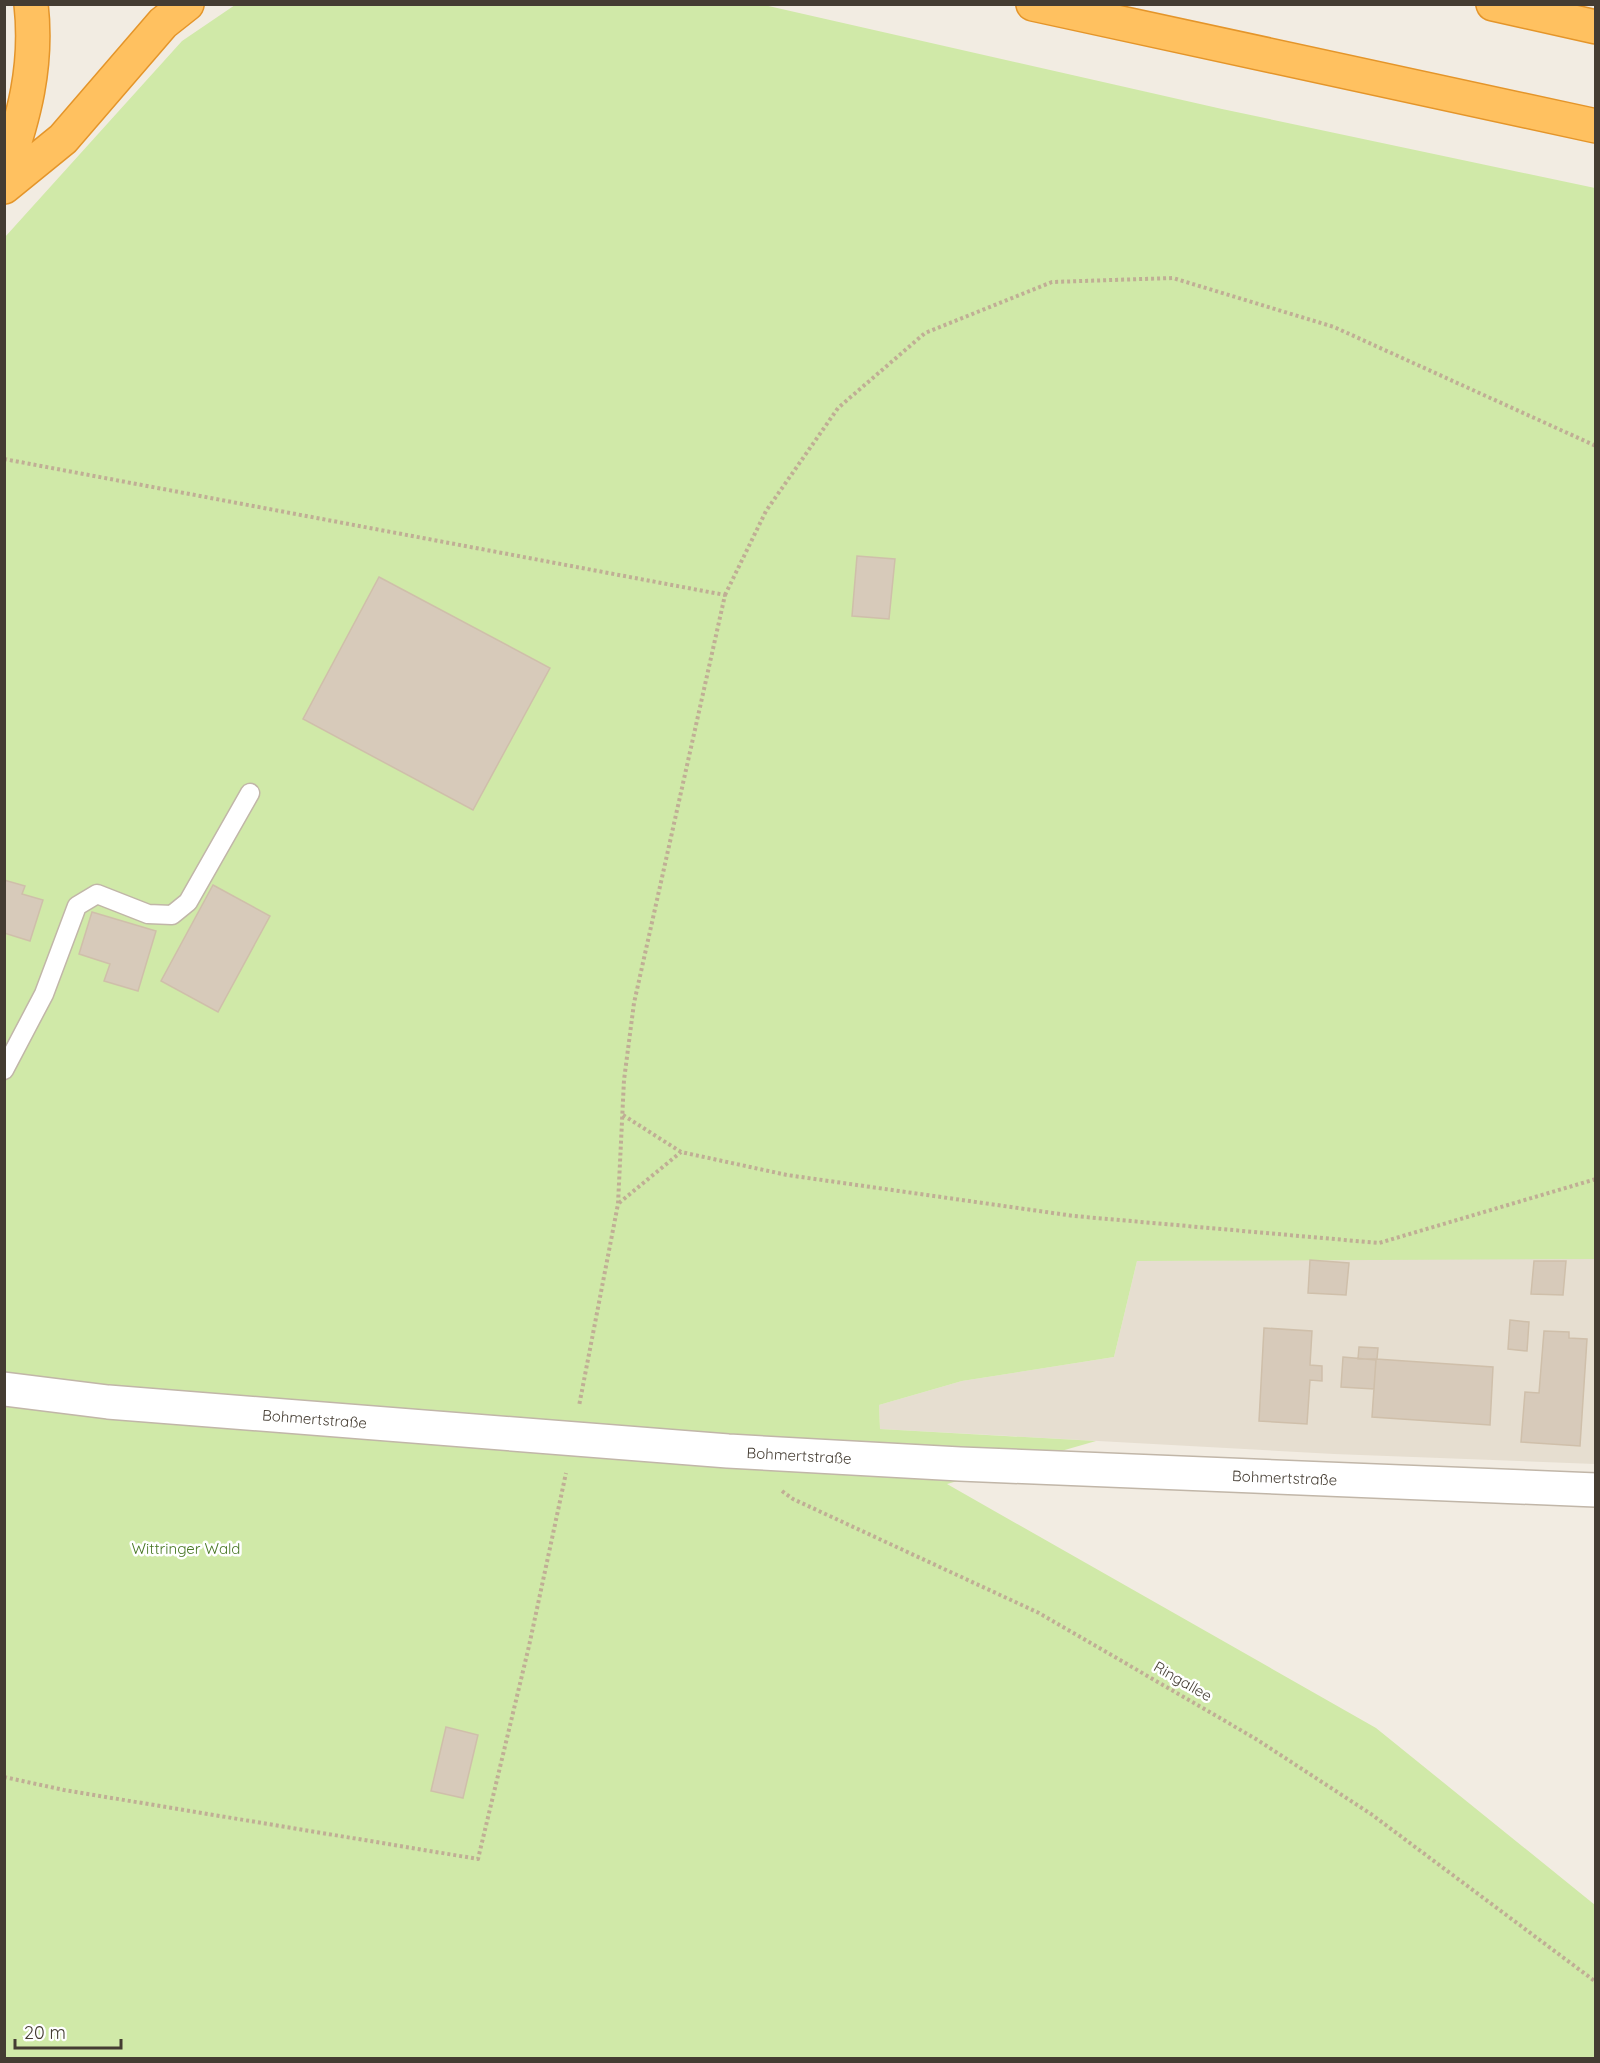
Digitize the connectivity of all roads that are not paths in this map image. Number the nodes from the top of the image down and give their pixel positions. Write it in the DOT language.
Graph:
graph roads {
  1 [pos="31,4"];
  2 [pos="187,4"];
  3 [pos="1033,4"];
  4 [pos="1494,4"];
  5 [pos="1596,27"];
  6 [pos="1596,126"];
  7 [pos="4,175"];
  8 [pos="4,187"];
  9 [pos="250,793"];
  10 [pos="4,1070"];
  11 [pos="4,1389"];
  12 [pos="1596,1490"];
  1 -- 7 [label="highway"];
  2 -- 8 [label="highway"];
  3 -- 6 [label="highway"];
  4 -- 5 [label="highway"];
  9 -- 10 [label="lane"];
  11 -- 12 [label="street, Bohmertstraße"];
}
